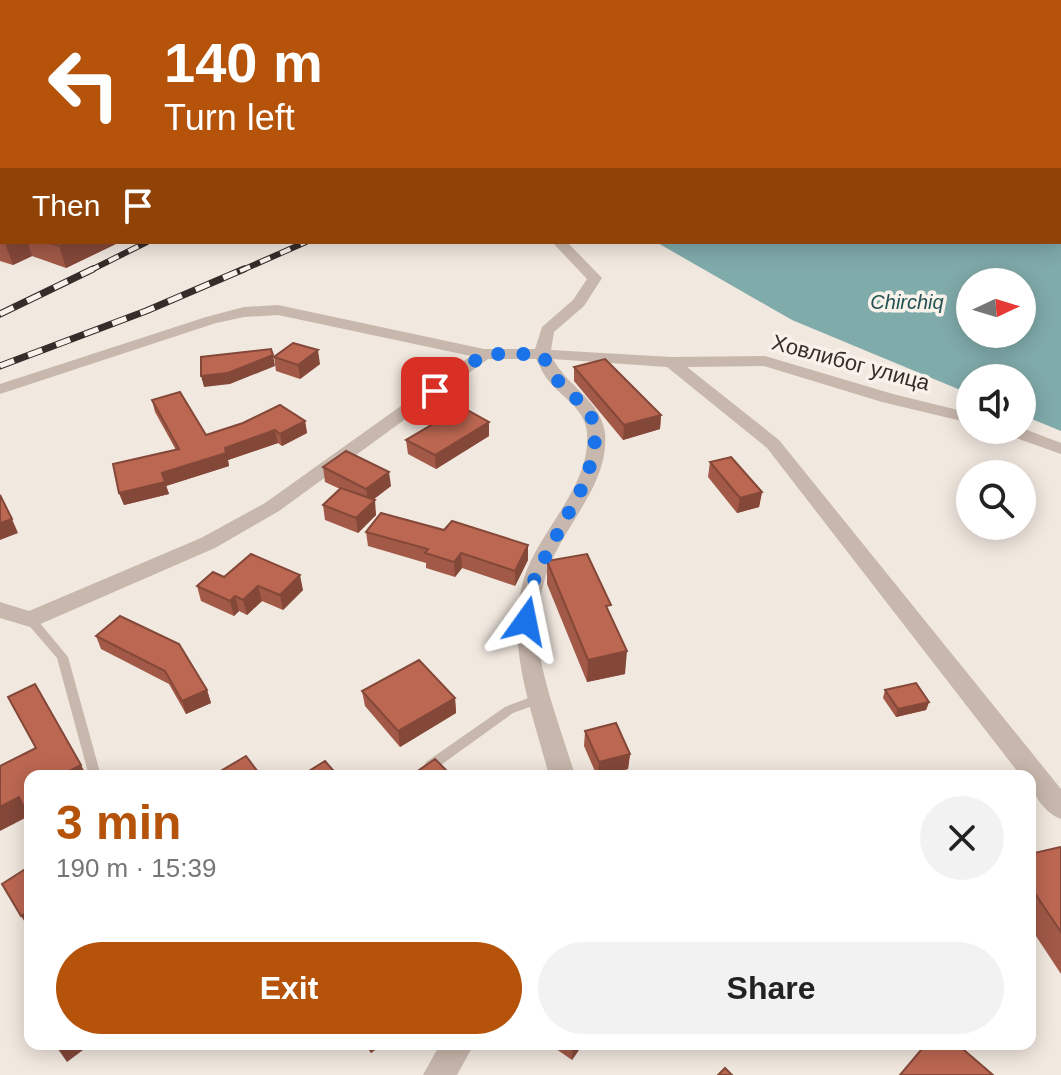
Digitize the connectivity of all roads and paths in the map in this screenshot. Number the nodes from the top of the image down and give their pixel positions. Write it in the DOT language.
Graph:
graph roads {
  1 [pos="561,244"];
  2 [pos="484,354"];
  3 [pos="542,354"];
  4 [pos="671,362"];
  5 [pos="0,389"];
  6 [pos="956,415"];
  7 [pos="1036,440"];
  8 [pos="1061,449"];
  9 [pos="0,610"];
  10 [pos="30,619"];
  11 [pos="541,699"];
  12 [pos="430,766"];
  13 [pos="93,770"];
  14 [pos="560,770"];
  15 [pos="1031,770"];
  16 [pos="1036,776"];
  17 [pos="1061,808"];
  18 [pos="454,1050"];
  19 [pos="439,1075"];
  1 -- 3 [label="street"];
  2 -- 3 [label="street, Ховлибог улица"];
  2 -- 5 [label="street, Ховлибог улица"];
  2 -- 10 [label="street"];
  3 -- 4 [label="street, Ховлибог улица"];
  3 -- 11 [label="street"];
  4 -- 6 [label="street, Ховлибог улица"];
  4 -- 15 [label="street"];
  7 -- 8 [label="street"];
  9 -- 10 [label="street"];
  10 -- 13 [label="lane"];
  11 -- 12 [label="lane"];
  11 -- 14 [label="street"];
  16 -- 17 [label="street"];
  18 -- 19 [label="street"];
}
